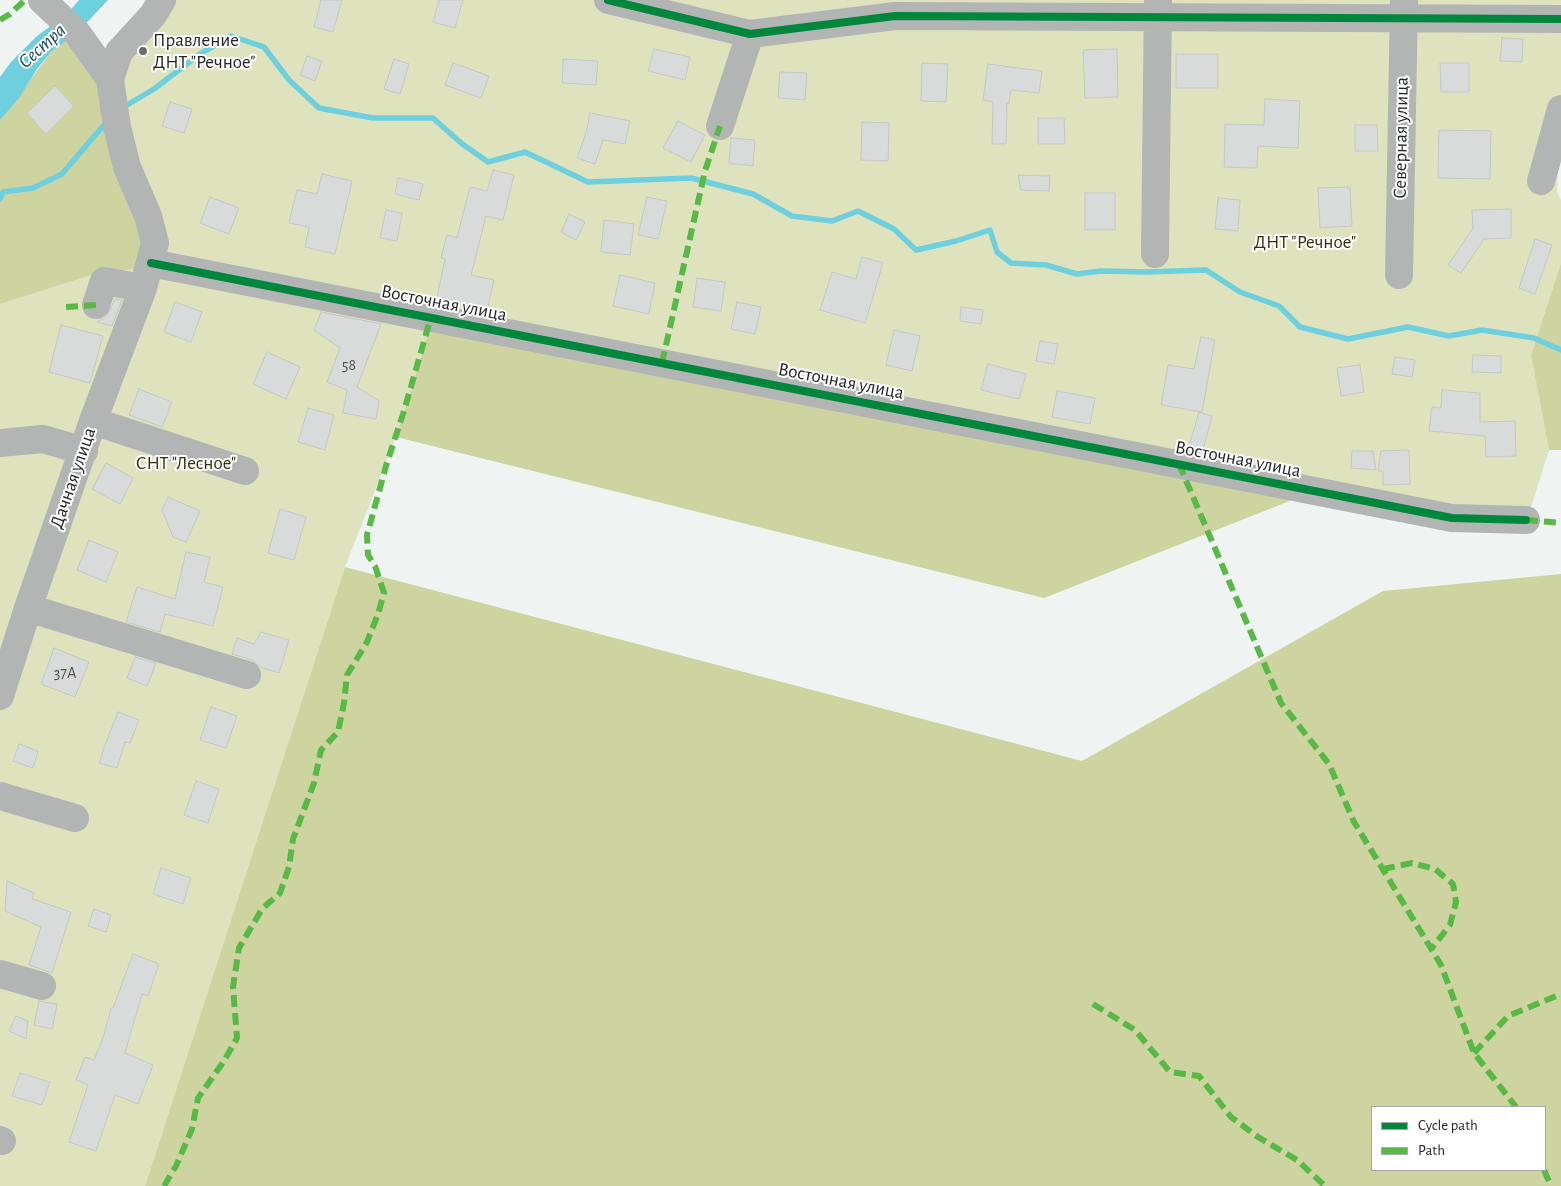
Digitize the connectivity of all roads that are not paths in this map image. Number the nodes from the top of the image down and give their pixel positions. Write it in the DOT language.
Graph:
graph roads {
  1 [pos="42,0"];
  2 [pos="162,0"];
  3 [pos="608,0"];
  4 [pos="896,8"];
  5 [pos="1158,9"];
  6 [pos="1404,9"];
  7 [pos="1561,19"];
  8 [pos="750,34"];
  9 [pos="110,79"];
  10 [pos="1561,109"];
  11 [pos="720,126"];
  12 [pos="1541,181"];
  13 [pos="1155,254"];
  14 [pos="147,275"];
  15 [pos="1399,275"];
  16 [pos="96,305"];
  17 [pos="94,421"];
  18 [pos="0,444"];
  19 [pos="84,451"];
  20 [pos="245,471"];
  21 [pos="1526,520"];
  22 [pos="28,608"];
  23 [pos="247,675"];
  24 [pos="0,696"];
  25 [pos="0,796"];
  26 [pos="76,818"];
  27 [pos="0,974"];
  28 [pos="42,986"];
  1 -- 9 [label="street"];
  2 -- 9 [label="street"];
  3 -- 8 [label="street"];
  4 -- 5 [label="street"];
  4 -- 8 [label="street"];
  5 -- 6 [label="street"];
  5 -- 13 [label="street"];
  6 -- 7 [label="street"];
  6 -- 15 [label="street, Северная улица"];
  8 -- 11 [label="street"];
  9 -- 14 [label="street, Дачная улица"];
  10 -- 12 [label="street"];
  14 -- 16 [label="street, Восточная улица"];
  14 -- 17 [label="street, Дачная улица"];
  14 -- 21 [label="street, Восточная улица"];
  17 -- 19 [label="street, Дачная улица"];
  17 -- 20 [label="street"];
  18 -- 19 [label="street"];
  19 -- 22 [label="street, Дачная улица"];
  22 -- 23 [label="street"];
  22 -- 24 [label="street, Дачная улица"];
  25 -- 26 [label="street"];
  27 -- 28 [label="street"];
}
